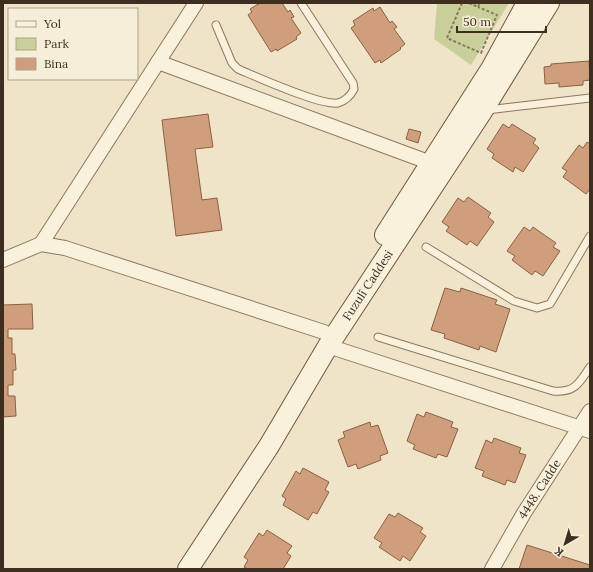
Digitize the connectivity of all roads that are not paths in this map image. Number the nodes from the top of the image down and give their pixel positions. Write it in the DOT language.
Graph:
graph roads {
  1 [pos="196,3"];
  2 [pos="301,3"];
  3 [pos="527,3"];
  4 [pos="549,3"];
  5 [pos="216,25"];
  6 [pos="158,62"];
  7 [pos="590,98"];
  8 [pos="483,110"];
  9 [pos="431,163"];
  10 [pos="590,236"];
  11 [pos="41,244"];
  12 [pos="426,247"];
  13 [pos="3,260"];
  14 [pos="378,337"];
  15 [pos="326,339"];
  16 [pos="590,368"];
  17 [pos="590,411"];
  18 [pos="585,429"];
  19 [pos="174,569"];
  20 [pos="188,569"];
  21 [pos="492,569"];
  1 -- 6 [label="street"];
  2 -- 5 [label="lane"];
  3 -- 9 [label="street, Fuzulî Caddesi"];
  4 -- 8 [label="street, Fuzulî Caddesi"];
  6 -- 9 [label="street"];
  6 -- 11 [label="street"];
  7 -- 8 [label="lane"];
  8 -- 15 [label="street, Fuzulî Caddesi"];
  9 -- 15 [label="street, Fuzulî Caddesi"];
  10 -- 12 [label="lane"];
  11 -- 13 [label="street"];
  11 -- 15 [label="street"];
  14 -- 16 [label="lane"];
  15 -- 18 [label="street"];
  15 -- 19 [label="street, Fuzulî Caddesi"];
  15 -- 20 [label="street, Fuzulî Caddesi"];
  17 -- 18 [label="street, 4448. Cadde"];
  18 -- 21 [label="street, 4448. Cadde"];
}
